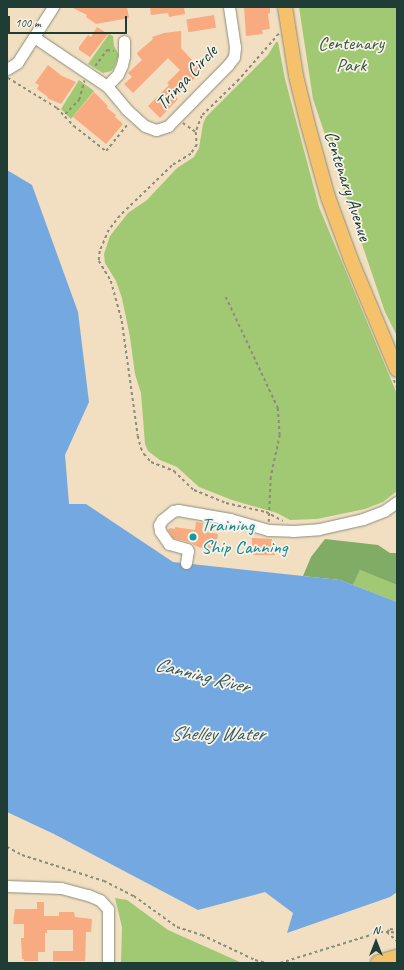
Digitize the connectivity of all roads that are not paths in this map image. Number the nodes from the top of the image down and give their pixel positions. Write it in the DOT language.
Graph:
graph roads {
  1 [pos="52,7"];
  2 [pos="229,7"];
  3 [pos="285,7"];
  4 [pos="292,7"];
  5 [pos="34,37"];
  6 [pos="124,41"];
  7 [pos="7,69"];
  8 [pos="107,86"];
  9 [pos="397,349"];
  10 [pos="397,370"];
  11 [pos="397,502"];
  12 [pos="186,563"];
  13 [pos="7,886"];
  14 [pos="108,963"];
  1 -- 5 [label="street"];
  2 -- 8 [label="street, Tringa Circle"];
  3 -- 10 [label="main road, Centenary Avenue"];
  4 -- 9 [label="main road, Centenary Avenue"];
  5 -- 7 [label="street"];
  5 -- 8 [label="street, Tringa Circle"];
  6 -- 8 [label="street"];
  11 -- 12 [label="street"];
  13 -- 14 [label="street"];
}
